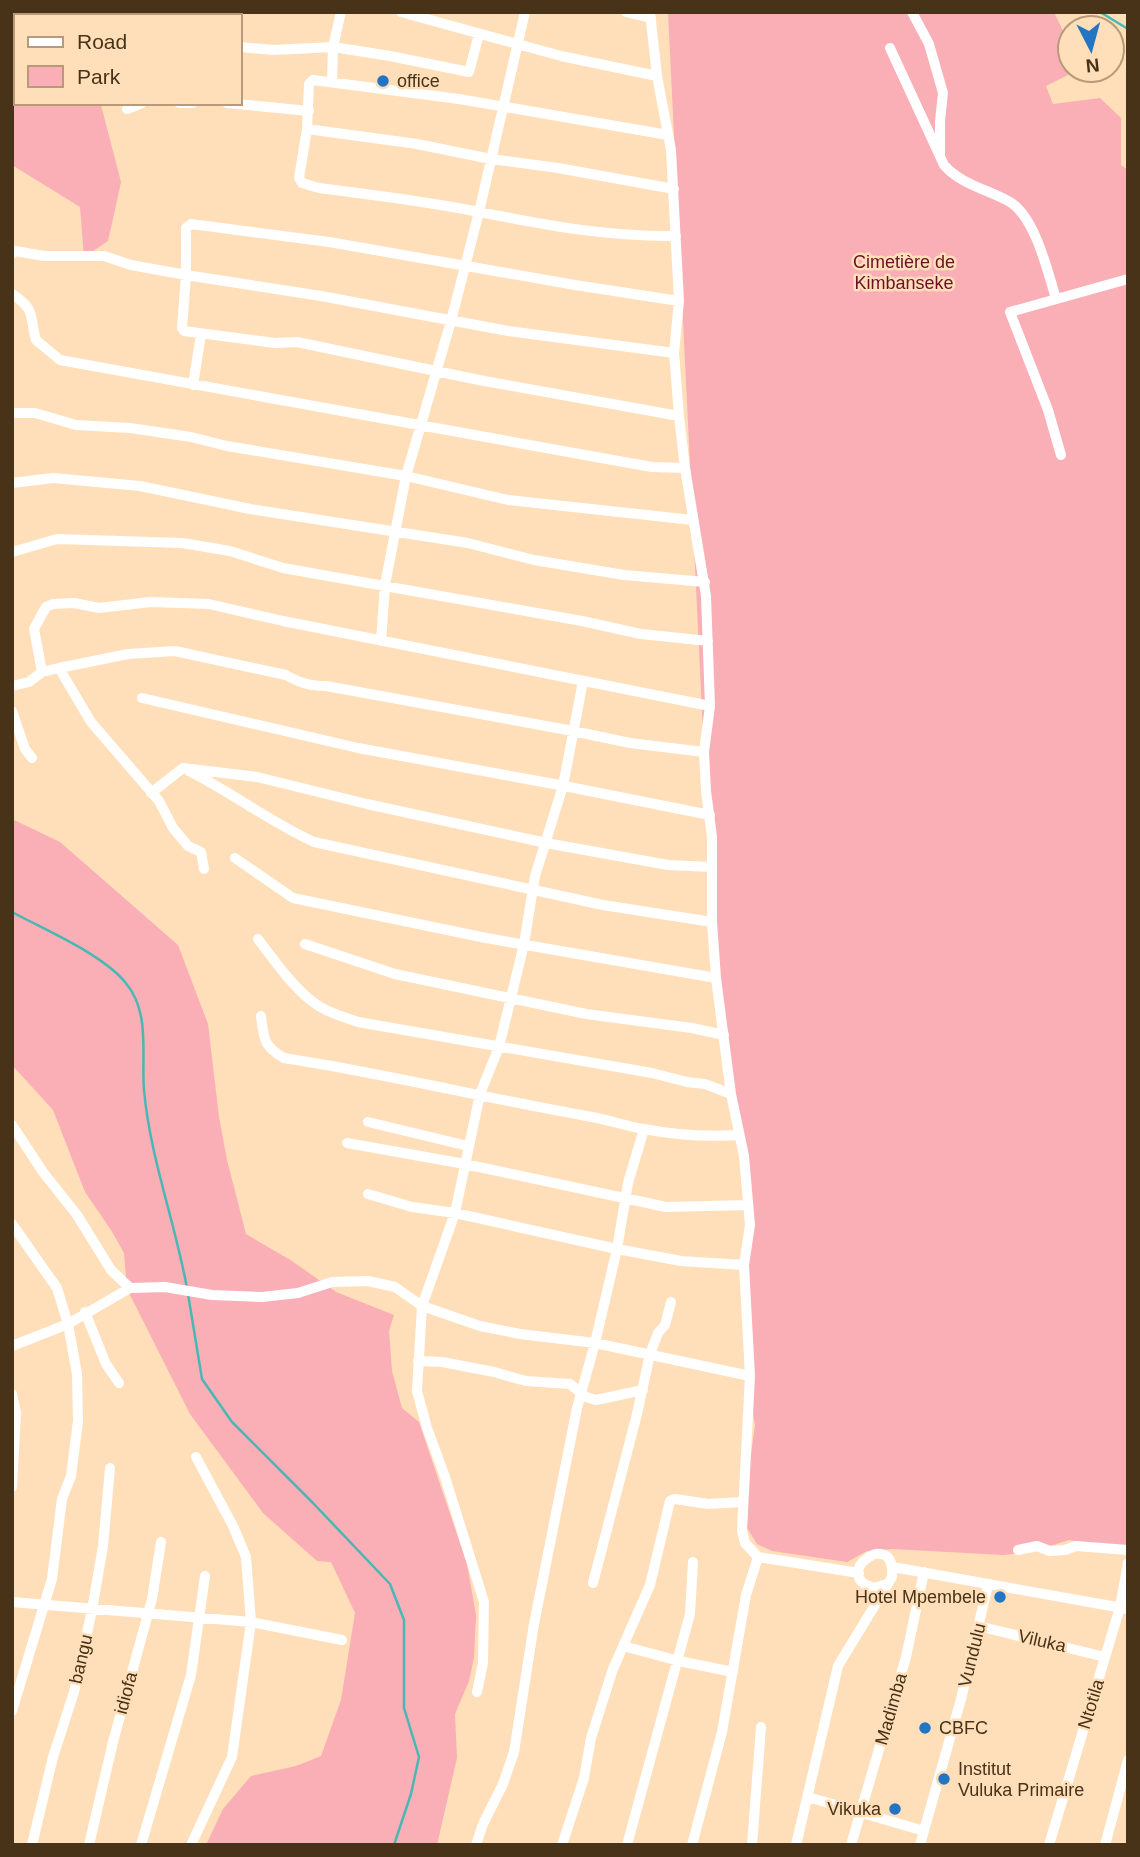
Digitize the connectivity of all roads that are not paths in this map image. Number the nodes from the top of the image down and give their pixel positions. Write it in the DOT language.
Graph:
graph roads {
  1 [pos="341,12"];
  2 [pos="401,12"];
  3 [pos="525,12"];
  4 [pos="625,12"];
  5 [pos="912,12"];
  6 [pos="650,15"];
  7 [pos="479,34"];
  8 [pos="516,45"];
  9 [pos="242,47"];
  10 [pos="333,47"];
  11 [pos="890,48"];
  12 [pos="657,76"];
  13 [pos="332,82"];
  14 [pos="242,104"];
  15 [pos="137,105"];
  16 [pos="503,106"];
  17 [pos="127,109"];
  18 [pos="309,111"];
  19 [pos="307,129"];
  20 [pos="668,135"];
  21 [pos="940,157"];
  22 [pos="491,159"];
  23 [pos="674,189"];
  24 [pos="479,212"];
  25 [pos="677,236"];
  26 [pos="12,254"];
  27 [pos="465,264"];
  28 [pos="186,275"];
  29 [pos="1128,279"];
  30 [pos="12,294"];
  31 [pos="1056,299"];
  32 [pos="679,301"];
  33 [pos="451,321"];
  34 [pos="201,334"];
  35 [pos="674,353"];
  36 [pos="439,370"];
  37 [pos="193,385"];
  38 [pos="12,413"];
  39 [pos="680,416"];
  40 [pos="420,426"];
  41 [pos="1062,455"];
  42 [pos="685,467"];
  43 [pos="406,476"];
  44 [pos="12,483"];
  45 [pos="692,520"];
  46 [pos="394,532"];
  47 [pos="12,552"];
  48 [pos="705,583"];
  49 [pos="385,585"];
  50 [pos="381,641"];
  51 [pos="708,641"];
  52 [pos="59,668"];
  53 [pos="41,672"];
  54 [pos="583,681"];
  55 [pos="12,686"];
  56 [pos="142,698"];
  57 [pos="710,706"];
  58 [pos="12,711"];
  59 [pos="573,731"];
  60 [pos="704,752"];
  61 [pos="32,758"];
  62 [pos="183,768"];
  63 [pos="564,786"];
  64 [pos="150,793"];
  65 [pos="709,815"];
  66 [pos="546,843"];
  67 [pos="235,858"];
  68 [pos="711,867"];
  69 [pos="204,869"];
  70 [pos="532,889"];
  71 [pos="712,922"];
  72 [pos="258,939"];
  73 [pos="305,944"];
  74 [pos="524,944"];
  75 [pos="716,978"];
  76 [pos="510,998"];
  77 [pos="261,1016"];
  78 [pos="724,1035"];
  79 [pos="499,1047"];
  80 [pos="480,1094"];
  81 [pos="731,1094"];
  82 [pos="368,1122"];
  83 [pos="12,1125"];
  84 [pos="644,1129"];
  85 [pos="739,1135"];
  86 [pos="347,1143"];
  87 [pos="468,1146"];
  88 [pos="465,1164"];
  89 [pos="368,1194"];
  90 [pos="625,1199"];
  91 [pos="748,1205"];
  92 [pos="455,1213"];
  93 [pos="12,1224"];
  94 [pos="617,1250"];
  95 [pos="744,1265"];
  96 [pos="130,1288"];
  97 [pos="671,1302"];
  98 [pos="422,1306"];
  99 [pos="85,1312"];
  100 [pos="68,1324"];
  101 [pos="595,1343"];
  102 [pos="12,1346"];
  103 [pos="650,1354"];
  104 [pos="418,1362"];
  105 [pos="750,1376"];
  106 [pos="119,1382"];
  107 [pos="643,1390"];
  108 [pos="581,1391"];
  109 [pos="12,1394"];
  110 [pos="196,1457"];
  111 [pos="110,1468"];
  112 [pos="12,1487"];
  113 [pos="742,1502"];
  114 [pos="161,1542"];
  115 [pos="1018,1550"];
  116 [pos="1128,1550"];
  117 [pos="758,1557"];
  118 [pos="693,1562"];
  119 [pos="1128,1563"];
  120 [pos="893,1567"];
  121 [pos="924,1572"];
  122 [pos="859,1573"];
  123 [pos="205,1576"];
  124 [pos="593,1583"];
  125 [pos="887,1584"];
  126 [pos="988,1585"];
  127 [pos="868,1586"];
  128 [pos="12,1602"];
  129 [pos="44,1606"];
  130 [pos="874,1608"];
  131 [pos="1124,1608"];
  132 [pos="92,1609"];
  133 [pos="148,1613"];
  134 [pos="200,1618"];
  135 [pos="251,1622"];
  136 [pos="978,1626"];
  137 [pos="342,1640"];
  138 [pos="624,1646"];
  139 [pos="1105,1657"];
  140 [pos="679,1661"];
  141 [pos="733,1672"];
  142 [pos="477,1692"];
  143 [pos="12,1711"];
  144 [pos="761,1727"];
  145 [pos="1128,1760"];
  146 [pos="808,1797"];
  147 [pos="861,1812"];
  148 [pos="924,1831"];
  149 [pos="32,1845"];
  150 [pos="89,1845"];
  151 [pos="141,1845"];
  152 [pos="191,1845"];
  153 [pos="476,1845"];
  154 [pos="562,1845"];
  155 [pos="627,1845"];
  156 [pos="692,1845"];
  157 [pos="751,1845"];
  158 [pos="796,1845"];
  159 [pos="851,1845"];
  160 [pos="920,1845"];
  161 [pos="1049,1845"];
  162 [pos="1105,1845"];
  1 -- 10 [label="street"];
  2 -- 7 [label="street"];
  3 -- 8 [label="street"];
  4 -- 6 [label="street"];
  5 -- 21 [label="street"];
  6 -- 12 [label="street"];
  7 -- 8 [label="street"];
  7 -- 10 [label="street"];
  8 -- 12 [label="street"];
  8 -- 16 [label="street"];
  9 -- 10 [label="street"];
  10 -- 13 [label="street"];
  11 -- 21 [label="street"];
  12 -- 20 [label="street"];
  13 -- 16 [label="street"];
  13 -- 18 [label="street"];
  14 -- 18 [label="street"];
  15 -- 17 [label="street"];
  16 -- 20 [label="street"];
  16 -- 22 [label="street"];
  18 -- 19 [label="street"];
  19 -- 22 [label="street"];
  19 -- 24 [label="street"];
  20 -- 23 [label="street"];
  21 -- 31 [label="street"];
  22 -- 23 [label="street"];
  22 -- 24 [label="street"];
  23 -- 25 [label="street"];
  24 -- 25 [label="street"];
  24 -- 27 [label="street"];
  25 -- 32 [label="street"];
  26 -- 28 [label="street"];
  27 -- 28 [label="street"];
  27 -- 32 [label="street"];
  27 -- 33 [label="street"];
  28 -- 33 [label="street"];
  28 -- 34 [label="street"];
  29 -- 31 [label="street"];
  30 -- 37 [label="street"];
  31 -- 41 [label="street"];
  32 -- 35 [label="street"];
  33 -- 35 [label="street"];
  33 -- 36 [label="street"];
  34 -- 36 [label="street"];
  34 -- 37 [label="street"];
  35 -- 39 [label="street"];
  36 -- 39 [label="street"];
  36 -- 40 [label="street"];
  37 -- 40 [label="street"];
  38 -- 43 [label="street"];
  39 -- 42 [label="street"];
  40 -- 42 [label="street"];
  40 -- 43 [label="street"];
  42 -- 45 [label="street"];
  43 -- 45 [label="street"];
  43 -- 46 [label="street"];
  44 -- 46 [label="street"];
  45 -- 48 [label="street"];
  46 -- 48 [label="street"];
  46 -- 49 [label="street"];
  47 -- 49 [label="street"];
  48 -- 51 [label="street"];
  49 -- 50 [label="street"];
  49 -- 51 [label="street"];
  50 -- 53 [label="street"];
  50 -- 54 [label="street"];
  51 -- 57 [label="street"];
  52 -- 53 [label="street"];
  52 -- 59 [label="street"];
  52 -- 64 [label="street"];
  53 -- 55 [label="street"];
  54 -- 57 [label="street"];
  54 -- 59 [label="street"];
  56 -- 63 [label="street"];
  57 -- 60 [label="street"];
  58 -- 61 [label="street"];
  59 -- 60 [label="street"];
  59 -- 63 [label="street"];
  60 -- 65 [label="street"];
  62 -- 64 [label="street"];
  62 -- 66 [label="street"];
  62 -- 70 [label="street"];
  63 -- 65 [label="street"];
  63 -- 66 [label="street"];
  64 -- 69 [label="street"];
  65 -- 68 [label="street"];
  66 -- 68 [label="street"];
  66 -- 70 [label="street"];
  67 -- 74 [label="street"];
  68 -- 71 [label="street"];
  70 -- 71 [label="street"];
  70 -- 74 [label="street"];
  71 -- 75 [label="street"];
  72 -- 79 [label="street"];
  73 -- 76 [label="street"];
  74 -- 75 [label="street"];
  74 -- 76 [label="street"];
  75 -- 78 [label="street"];
  76 -- 78 [label="street"];
  76 -- 79 [label="street"];
  77 -- 80 [label="street"];
  78 -- 81 [label="street"];
  79 -- 80 [label="street"];
  79 -- 81 [label="street"];
  80 -- 84 [label="street"];
  80 -- 87 [label="street"];
  81 -- 85 [label="street"];
  82 -- 87 [label="street"];
  83 -- 96 [label="street"];
  84 -- 85 [label="street"];
  84 -- 90 [label="street"];
  85 -- 91 [label="street"];
  86 -- 88 [label="street"];
  87 -- 88 [label="street"];
  88 -- 90 [label="street"];
  88 -- 92 [label="street"];
  89 -- 92 [label="street"];
  90 -- 91 [label="street"];
  90 -- 94 [label="street"];
  91 -- 95 [label="street"];
  92 -- 94 [label="street"];
  92 -- 98 [label="street"];
  93 -- 100 [label="street"];
  94 -- 95 [label="street"];
  94 -- 101 [label="street"];
  95 -- 105 [label="street"];
  96 -- 98 [label="street"];
  96 -- 99 [label="street"];
  97 -- 103 [label="street"];
  98 -- 101 [label="street"];
  98 -- 104 [label="street"];
  99 -- 100 [label="street"];
  99 -- 106 [label="street"];
  100 -- 102 [label="street"];
  100 -- 129 [label="street"];
  101 -- 103 [label="street"];
  101 -- 108 [label="street"];
  103 -- 105 [label="street"];
  103 -- 107 [label="street"];
  104 -- 108 [label="street"];
  104 -- 142 [label="street"];
  105 -- 113 [label="street"];
  107 -- 108 [label="street"];
  107 -- 124 [label="street"];
  108 -- 153 [label="street"];
  109 -- 112 [label="street"];
  110 -- 135 [label="street"];
  111 -- 132 [label="street, bangu"];
  113 -- 117 [label="street"];
  113 -- 138 [label="street"];
  114 -- 133 [label="street, idiofa"];
  115 -- 116 [label="street"];
  117 -- 122 [label="street"];
  117 -- 141 [label="street"];
  118 -- 140 [label="street"];
  119 -- 131 [label="street, Ntotila"];
  120 -- 121 [label="street"];
  120 -- 122 [label="street"];
  120 -- 125 [label="street"];
  121 -- 126 [label="street"];
  121 -- 147 [label="street, Madimba"];
  122 -- 127 [label="street"];
  123 -- 134 [label="street"];
  125 -- 127 [label="street"];
  125 -- 130 [label="street"];
  126 -- 131 [label="street"];
  126 -- 136 [label="street, Vundulu"];
  127 -- 130 [label="street"];
  128 -- 129 [label="street"];
  129 -- 132 [label="street"];
  129 -- 143 [label="street"];
  130 -- 146 [label="street"];
  131 -- 139 [label="street, Ntotila"];
  132 -- 133 [label="street"];
  132 -- 149 [label="street, bangu"];
  133 -- 134 [label="street"];
  133 -- 150 [label="street, idiofa"];
  134 -- 135 [label="street"];
  134 -- 151 [label="street"];
  135 -- 137 [label="street"];
  135 -- 152 [label="street"];
  136 -- 139 [label="street, Viluka"];
  136 -- 148 [label="street, Vundulu"];
  138 -- 140 [label="street"];
  138 -- 154 [label="street"];
  139 -- 161 [label="street, Ntotila"];
  140 -- 141 [label="street"];
  140 -- 155 [label="street"];
  141 -- 156 [label="street"];
  144 -- 157 [label="street"];
  145 -- 162 [label="street"];
  146 -- 147 [label="street"];
  146 -- 158 [label="street"];
  147 -- 148 [label="street"];
  147 -- 159 [label="street, Madimba"];
  148 -- 160 [label="street, Vundulu"];
}
